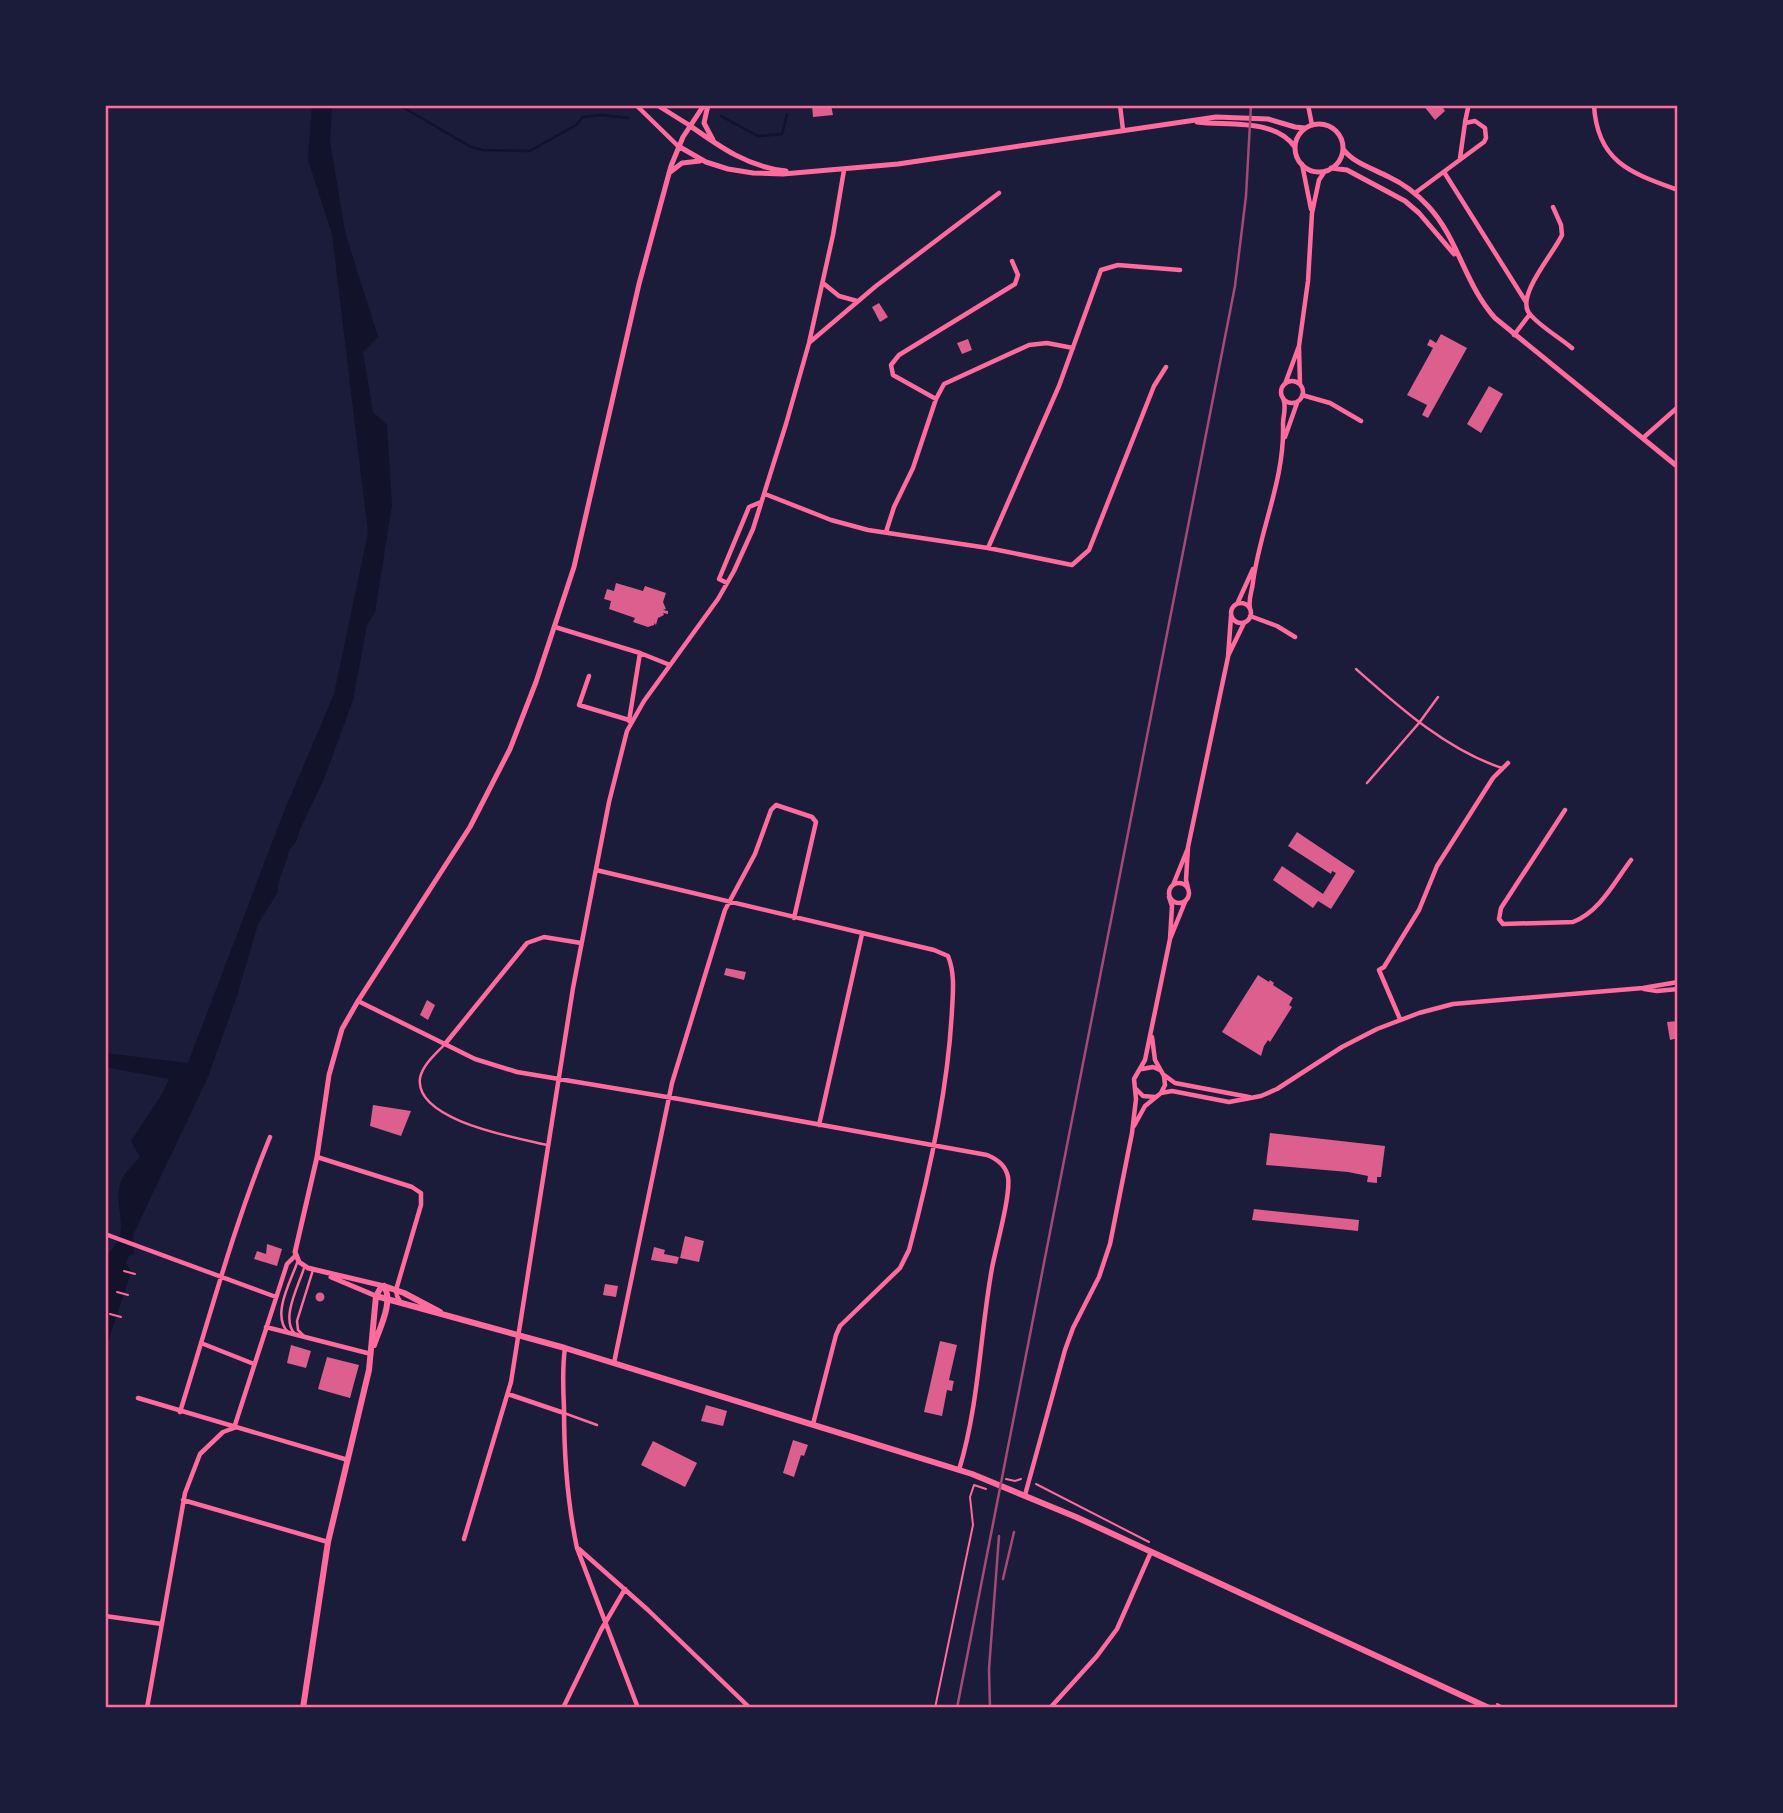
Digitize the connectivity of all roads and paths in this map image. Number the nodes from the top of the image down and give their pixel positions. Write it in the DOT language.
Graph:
graph roads {
  1 [pos="636,105"];
  2 [pos="657,105"];
  3 [pos="706,105"];
  4 [pos="1121,105"];
  5 [pos="1308,105"];
  6 [pos="1594,105"];
  7 [pos="1468,108"];
  8 [pos="1187,121"];
  9 [pos="1465,123"];
  10 [pos="689,125"];
  11 [pos="1312,125"];
  12 [pos="1305,128"];
  13 [pos="1123,130"];
  14 [pos="717,145"];
  15 [pos="678,146"];
  16 [pos="1295,147"];
  17 [pos="1343,149"];
  18 [pos="1461,158"];
  19 [pos="706,162"];
  20 [pos="1302,164"];
  21 [pos="1328,169"];
  22 [pos="844,170"];
  23 [pos="808,172"];
  24 [pos="1444,172"];
  25 [pos="669,173"];
  26 [pos="1678,190"];
  27 [pos="999,194"];
  28 [pos="1415,194"];
  29 [pos="1553,207"];
  30 [pos="1312,213"];
  31 [pos="1458,259"];
  32 [pos="1012,261"];
  33 [pos="1181,270"];
  34 [pos="823,283"];
  35 [pos="858,301"];
  36 [pos="1526,303"];
  37 [pos="1530,314"];
  38 [pos="1514,335"];
  39 [pos="809,343"];
  40 [pos="1299,346"];
  41 [pos="1073,348"];
  42 [pos="1572,348"];
  43 [pos="1166,367"];
  44 [pos="1285,384"];
  45 [pos="1301,386"];
  46 [pos="1302,395"];
  47 [pos="936,398"];
  48 [pos="1283,398"];
  49 [pos="1298,401"];
  50 [pos="1678,407"];
  51 [pos="1670,414"];
  52 [pos="1678,420"];
  53 [pos="1361,421"];
  54 [pos="1285,438"];
  55 [pos="1643,438"];
  56 [pos="1678,467"];
  57 [pos="765,494"];
  58 [pos="762,502"];
  59 [pos="886,533"];
  60 [pos="988,548"];
  61 [pos="1254,568"];
  62 [pos="727,583"];
  63 [pos="1235,604"];
  64 [pos="1250,609"];
  65 [pos="1250,615"];
  66 [pos="1231,616"];
  67 [pos="1246,621"];
  68 [pos="555,627"];
  69 [pos="1295,637"];
  70 [pos="640,653"];
  71 [pos="1228,657"];
  72 [pos="670,665"];
  73 [pos="1356,669"];
  74 [pos="589,676"];
  75 [pos="1438,696"];
  76 [pos="629,720"];
  77 [pos="1419,723"];
  78 [pos="627,731"];
  79 [pos="1508,763"];
  80 [pos="1502,768"];
  81 [pos="1367,783"];
  82 [pos="1565,810"];
  83 [pos="1188,847"];
  84 [pos="1631,860"];
  85 [pos="596,870"];
  86 [pos="1172,885"];
  87 [pos="1188,888"];
  88 [pos="1169,897"];
  89 [pos="1185,901"];
  90 [pos="729,902"];
  91 [pos="794,918"];
  92 [pos="862,934"];
  93 [pos="1170,939"];
  94 [pos="581,943"];
  95 [pos="1678,982"];
  96 [pos="1643,988"];
  97 [pos="1678,989"];
  98 [pos="358,1001"];
  99 [pos="1400,1019"];
  100 [pos="1152,1029"];
  101 [pos="445,1044"];
  102 [pos="1138,1072"];
  103 [pos="1163,1074"];
  104 [pos="559,1078"];
  105 [pos="1135,1086"];
  106 [pos="1161,1093"];
  107 [pos="1156,1097"];
  108 [pos="1254,1097"];
  109 [pos="669,1098"];
  110 [pos="819,1125"];
  111 [pos="1132,1133"];
  112 [pos="270,1137"];
  113 [pos="549,1145"];
  114 [pos="933,1145"];
  115 [pos="317,1157"];
  116 [pos="105,1234"];
  117 [pos="297,1258"];
  118 [pos="305,1266"];
  119 [pos="313,1270"];
  120 [pos="124,1271"];
  121 [pos="322,1272"];
  122 [pos="135,1274"];
  123 [pos="221,1278"];
  124 [pos="384,1286"];
  125 [pos="396,1290"];
  126 [pos="117,1292"];
  127 [pos="128,1295"];
  128 [pos="376,1296"];
  129 [pos="276,1297"];
  130 [pos="387,1300"];
  131 [pos="404,1305"];
  132 [pos="110,1314"];
  133 [pos="121,1317"];
  134 [pos="450,1317"];
  135 [pos="266,1327"];
  136 [pos="290,1333"];
  137 [pos="298,1335"];
  138 [pos="518,1335"];
  139 [pos="306,1337"];
  140 [pos="201,1343"];
  141 [pos="565,1348"];
  142 [pos="371,1354"];
  143 [pos="614,1363"];
  144 [pos="254,1364"];
  145 [pos="508,1394"];
  146 [pos="138,1398"];
  147 [pos="180,1412"];
  148 [pos="564,1413"];
  149 [pos="813,1424"];
  150 [pos="597,1425"];
  151 [pos="234,1427"];
  152 [pos="348,1460"];
  153 [pos="959,1470"];
  154 [pos="974,1485"];
  155 [pos="1047,1488"];
  156 [pos="1025,1495"];
  157 [pos="183,1500"];
  158 [pos="1087,1509"];
  159 [pos="464,1539"];
  160 [pos="328,1542"];
  161 [pos="577,1548"];
  162 [pos="1151,1552"];
  163 [pos="625,1589"];
  164 [pos="105,1616"];
  165 [pos="606,1620"];
  166 [pos="162,1624"];
  167 [pos="147,1708"];
  168 [pos="303,1708"];
  169 [pos="563,1708"];
  170 [pos="638,1708"];
  171 [pos="750,1708"];
  172 [pos="936,1708"];
  173 [pos="1050,1708"];
  174 [pos="1489,1708"];
  1 -- 15 [label="street"];
  2 -- 10 [label="street"];
  3 -- 10 [label="street"];
  3 -- 14 [label="street"];
  4 -- 13 [label="street"];
  5 -- 11 [label="street"];
  6 -- 26 [label="street"];
  7 -- 9 [label="street"];
  8 -- 12 [label="street"];
  8 -- 13 [label="street"];
  8 -- 16 [label="street"];
  9 -- 18 [label="street"];
  9 -- 18 [label="street"];
  10 -- 14 [label="street"];
  10 -- 15 [label="street"];
  11 -- 12 [label="street"];
  11 -- 17 [label="street"];
  12 -- 16 [label="street"];
  13 -- 22 [label="street"];
  14 -- 23 [label="street"];
  15 -- 19 [label="street"];
  15 -- 25 [label="street"];
  16 -- 20 [label="street"];
  17 -- 21 [label="street"];
  17 -- 28 [label="street"];
  18 -- 24 [label="street"];
  19 -- 23 [label="street"];
  19 -- 25 [label="street"];
  20 -- 21 [label="street"];
  20 -- 30 [label="street"];
  21 -- 30 [label="street"];
  21 -- 31 [label="street"];
  22 -- 23 [label="street"];
  22 -- 34 [label="street"];
  24 -- 28 [label="street"];
  24 -- 36 [label="street"];
  25 -- 68 [label="street"];
  27 -- 35 [label="street"];
  28 -- 31 [label="street"];
  29 -- 36 [label="street"];
  30 -- 40 [label="street"];
  31 -- 38 [label="street"];
  32 -- 47 [label="street"];
  33 -- 41 [label="street"];
  34 -- 35 [label="street"];
  34 -- 39 [label="street"];
  35 -- 39 [label="street"];
  36 -- 37 [label="street"];
  37 -- 38 [label="street"];
  37 -- 42 [label="street"];
  38 -- 55 [label="street"];
  39 -- 57 [label="street"];
  40 -- 44 [label="street"];
  40 -- 45 [label="street"];
  41 -- 47 [label="street"];
  41 -- 60 [label="street"];
  43 -- 60 [label="street"];
  44 -- 45 [label="street"];
  44 -- 48 [label="street"];
  45 -- 46 [label="street"];
  46 -- 49 [label="street"];
  46 -- 53 [label="street"];
  47 -- 59 [label="street"];
  48 -- 49 [label="street"];
  48 -- 54 [label="street"];
  49 -- 54 [label="street"];
  50 -- 51 [label="street"];
  51 -- 52 [label="street"];
  51 -- 55 [label="street"];
  54 -- 61 [label="street"];
  55 -- 56 [label="street"];
  57 -- 58 [label="street"];
  57 -- 59 [label="street"];
  58 -- 62 [label="street"];
  58 -- 62 [label="street"];
  59 -- 60 [label="street"];
  61 -- 63 [label="street"];
  61 -- 64 [label="street"];
  62 -- 72 [label="street"];
  63 -- 64 [label="street"];
  63 -- 66 [label="street"];
  64 -- 65 [label="street"];
  65 -- 67 [label="street"];
  65 -- 69 [label="street"];
  66 -- 67 [label="street"];
  66 -- 71 [label="street"];
  67 -- 71 [label="street"];
  68 -- 70 [label="street"];
  68 -- 98 [label="street"];
  70 -- 72 [label="street"];
  70 -- 76 [label="street"];
  71 -- 83 [label="street"];
  72 -- 78 [label="street"];
  73 -- 77 [label="lane"];
  74 -- 76 [label="street"];
  75 -- 77 [label="lane"];
  76 -- 78 [label="street"];
  77 -- 80 [label="lane"];
  77 -- 81 [label="lane"];
  78 -- 85 [label="street"];
  79 -- 80 [label="street"];
  80 -- 99 [label="street"];
  82 -- 84 [label="street"];
  83 -- 86 [label="street"];
  83 -- 87 [label="street"];
  85 -- 90 [label="street"];
  85 -- 94 [label="street"];
  86 -- 87 [label="street"];
  86 -- 88 [label="street"];
  87 -- 89 [label="street"];
  88 -- 89 [label="street"];
  88 -- 93 [label="street"];
  89 -- 93 [label="street"];
  90 -- 91 [label="street"];
  90 -- 91 [label="street"];
  90 -- 109 [label="street"];
  91 -- 92 [label="street"];
  92 -- 110 [label="street"];
  92 -- 114 [label="street"];
  93 -- 100 [label="street"];
  94 -- 101 [label="street"];
  94 -- 104 [label="street"];
  95 -- 96 [label="street"];
  96 -- 97 [label="street"];
  96 -- 99 [label="street"];
  98 -- 101 [label="street"];
  98 -- 115 [label="street"];
  99 -- 108 [label="street"];
  100 -- 102 [label="street"];
  100 -- 103 [label="street"];
  101 -- 104 [label="street"];
  101 -- 113 [label="lane"];
  102 -- 103 [label="street"];
  102 -- 105 [label="street"];
  103 -- 106 [label="street"];
  103 -- 108 [label="street"];
  104 -- 109 [label="street"];
  104 -- 113 [label="street"];
  105 -- 107 [label="street"];
  105 -- 111 [label="street"];
  106 -- 107 [label="street"];
  106 -- 108 [label="street"];
  107 -- 111 [label="street"];
  109 -- 110 [label="street"];
  109 -- 143 [label="street"];
  110 -- 114 [label="street"];
  111 -- 156 [label="street"];
  112 -- 123 [label="street"];
  113 -- 138 [label="street"];
  114 -- 149 [label="street"];
  114 -- 153 [label="street"];
  115 -- 117 [label="street"];
  115 -- 125 [label="street"];
  116 -- 123 [label="street"];
  117 -- 118 [label="street"];
  117 -- 129 [label="street"];
  117 -- 136 [label="lane"];
  118 -- 119 [label="street"];
  118 -- 137 [label="lane"];
  119 -- 121 [label="street"];
  119 -- 139 [label="lane"];
  120 -- 122 [label="path"];
  121 -- 124 [label="street"];
  121 -- 128 [label="street"];
  123 -- 129 [label="street"];
  123 -- 140 [label="street"];
  124 -- 125 [label="main road"];
  124 -- 128 [label="main road"];
  124 -- 130 [label="main road"];
  125 -- 131 [label="street"];
  125 -- 134 [label="main road"];
  126 -- 127 [label="path"];
  128 -- 130 [label="main road"];
  128 -- 142 [label="main road"];
  129 -- 135 [label="street"];
  130 -- 131 [label="main road"];
  130 -- 142 [label="main road"];
  131 -- 134 [label="main road"];
  132 -- 133 [label="path"];
  134 -- 138 [label="main road"];
  135 -- 136 [label="street"];
  135 -- 144 [label="street"];
  136 -- 137 [label="street"];
  137 -- 139 [label="street"];
  138 -- 141 [label="main road"];
  138 -- 145 [label="street"];
  139 -- 142 [label="street"];
  140 -- 144 [label="street"];
  140 -- 147 [label="street"];
  141 -- 143 [label="main road"];
  141 -- 148 [label="street"];
  142 -- 152 [label="main road"];
  143 -- 149 [label="main road"];
  144 -- 151 [label="street"];
  145 -- 148 [label="street"];
  145 -- 159 [label="street"];
  146 -- 147 [label="street"];
  147 -- 151 [label="street"];
  148 -- 150 [label="lane"];
  148 -- 161 [label="street"];
  149 -- 153 [label="main road"];
  151 -- 152 [label="street"];
  151 -- 157 [label="street"];
  152 -- 160 [label="main road"];
  153 -- 156 [label="main road"];
  154 -- 172 [label="path"];
  155 -- 158 [label="path"];
  156 -- 162 [label="main road"];
  157 -- 160 [label="street"];
  157 -- 166 [label="street"];
  160 -- 168 [label="main road"];
  161 -- 163 [label="street"];
  161 -- 165 [label="street"];
  162 -- 173 [label="street"];
  162 -- 174 [label="main road"];
  163 -- 165 [label="street"];
  163 -- 171 [label="street"];
  164 -- 166 [label="street"];
  165 -- 169 [label="street"];
  165 -- 170 [label="street"];
  166 -- 167 [label="street"];
}
